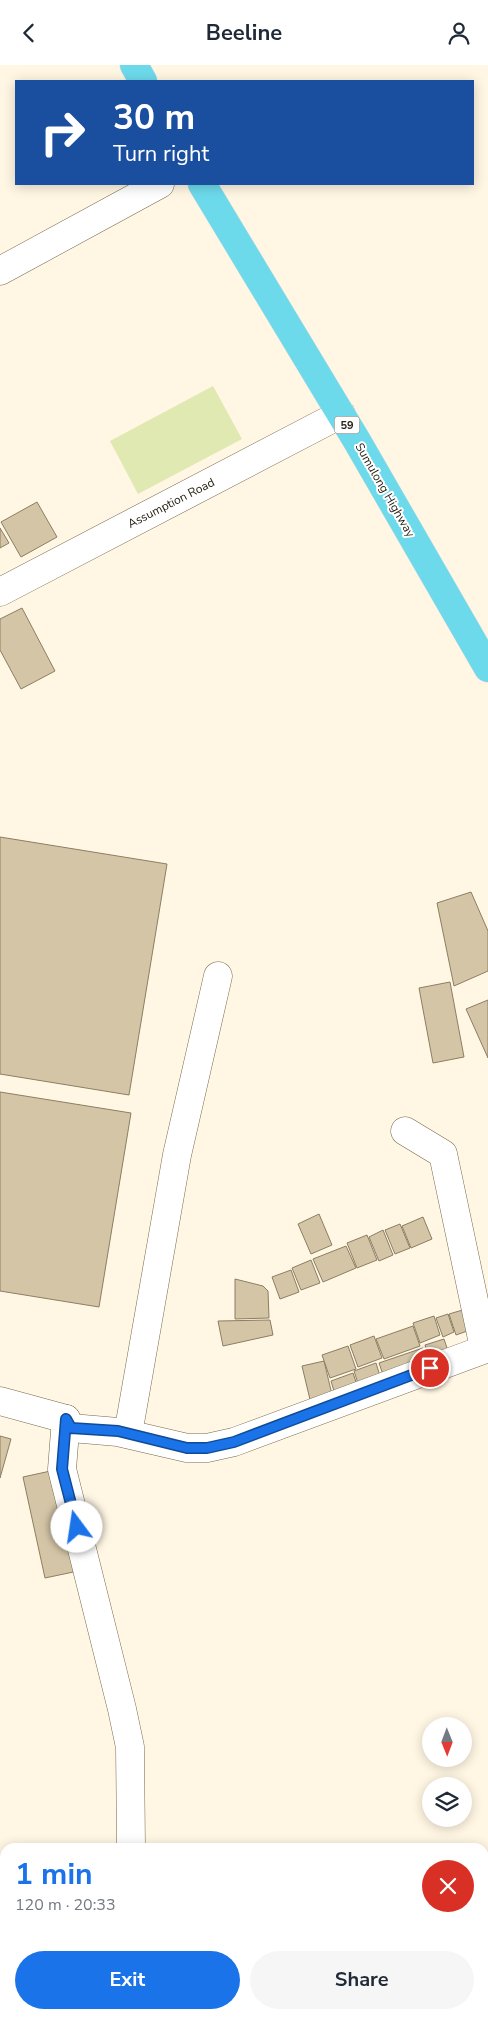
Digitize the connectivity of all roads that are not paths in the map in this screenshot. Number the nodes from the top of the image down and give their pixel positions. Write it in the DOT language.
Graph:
graph roads {
  1 [pos="134,65"];
  2 [pos="142,80"];
  3 [pos="158,185"];
  4 [pos="203,185"];
  5 [pos="0,271"];
  6 [pos="341,414"];
  7 [pos="0,592"];
  8 [pos="488,668"];
  9 [pos="218,976"];
  10 [pos="405,1131"];
  11 [pos="486,1348"];
  12 [pos="0,1401"];
  13 [pos="66,1419"];
  14 [pos="128,1434"];
  15 [pos="132,1843"];
  1 -- 2 [label="main road"];
  3 -- 5 [label="street"];
  4 -- 6 [label="main road, Sumulong Highway / 59"];
  6 -- 7 [label="street, Assumption Road"];
  6 -- 8 [label="main road, Sumulong Highway / 59"];
  9 -- 14 [label="street"];
  10 -- 11 [label="street"];
  11 -- 14 [label="street"];
  12 -- 13 [label="street"];
  13 -- 14 [label="street"];
  13 -- 15 [label="street"];
}
